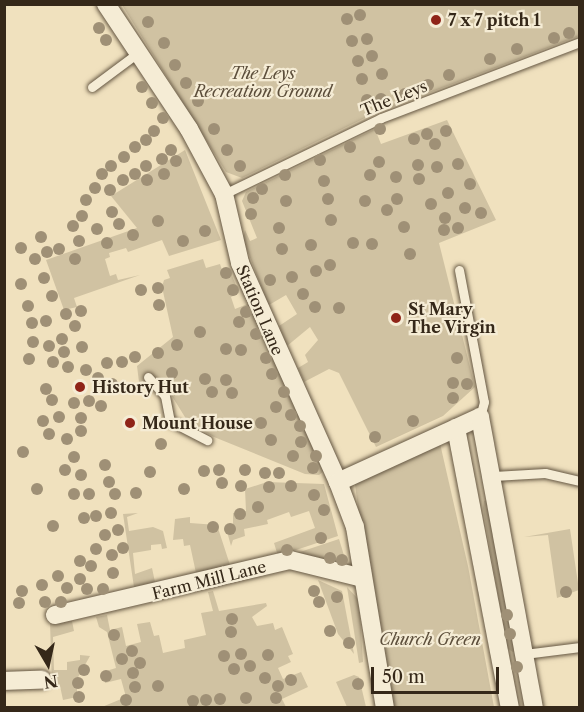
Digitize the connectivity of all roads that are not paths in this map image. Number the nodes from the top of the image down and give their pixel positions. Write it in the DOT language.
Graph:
graph roads {
  1 [pos="106,4"];
  2 [pos="579,42"];
  3 [pos="139,52"];
  4 [pos="92,87"];
  5 [pos="224,194"];
  6 [pos="459,270"];
  7 [pos="147,376"];
  8 [pos="480,417"];
  9 [pos="456,428"];
  10 [pos="207,440"];
  11 [pos="494,476"];
  12 [pos="579,481"];
  13 [pos="338,482"];
  14 [pos="363,578"];
  15 [pos="55,615"];
  16 [pos="579,647"];
  17 [pos="525,654"];
  18 [pos="502,658"];
  19 [pos="42,680"];
  20 [pos="4,681"];
  21 [pos="385,708"];
  22 [pos="510,708"];
  23 [pos="534,708"];
  1 -- 3 [label="street, Station Lane"];
  2 -- 5 [label="lane, The Leys"];
  3 -- 4 [label="lane"];
  3 -- 5 [label="street, Station Lane"];
  5 -- 13 [label="street, Station Lane"];
  6 -- 8 [label="lane"];
  7 -- 10 [label="lane"];
  8 -- 9 [label="street"];
  8 -- 11 [label="street"];
  9 -- 13 [label="street"];
  9 -- 18 [label="street"];
  11 -- 12 [label="lane"];
  11 -- 17 [label="street"];
  13 -- 14 [label="street"];
  14 -- 15 [label="street, Farm Mill Lane"];
  14 -- 21 [label="street"];
  16 -- 17 [label="lane"];
  17 -- 18 [label="street"];
  17 -- 23 [label="street"];
  18 -- 22 [label="street"];
  19 -- 20 [label="street"];
}
